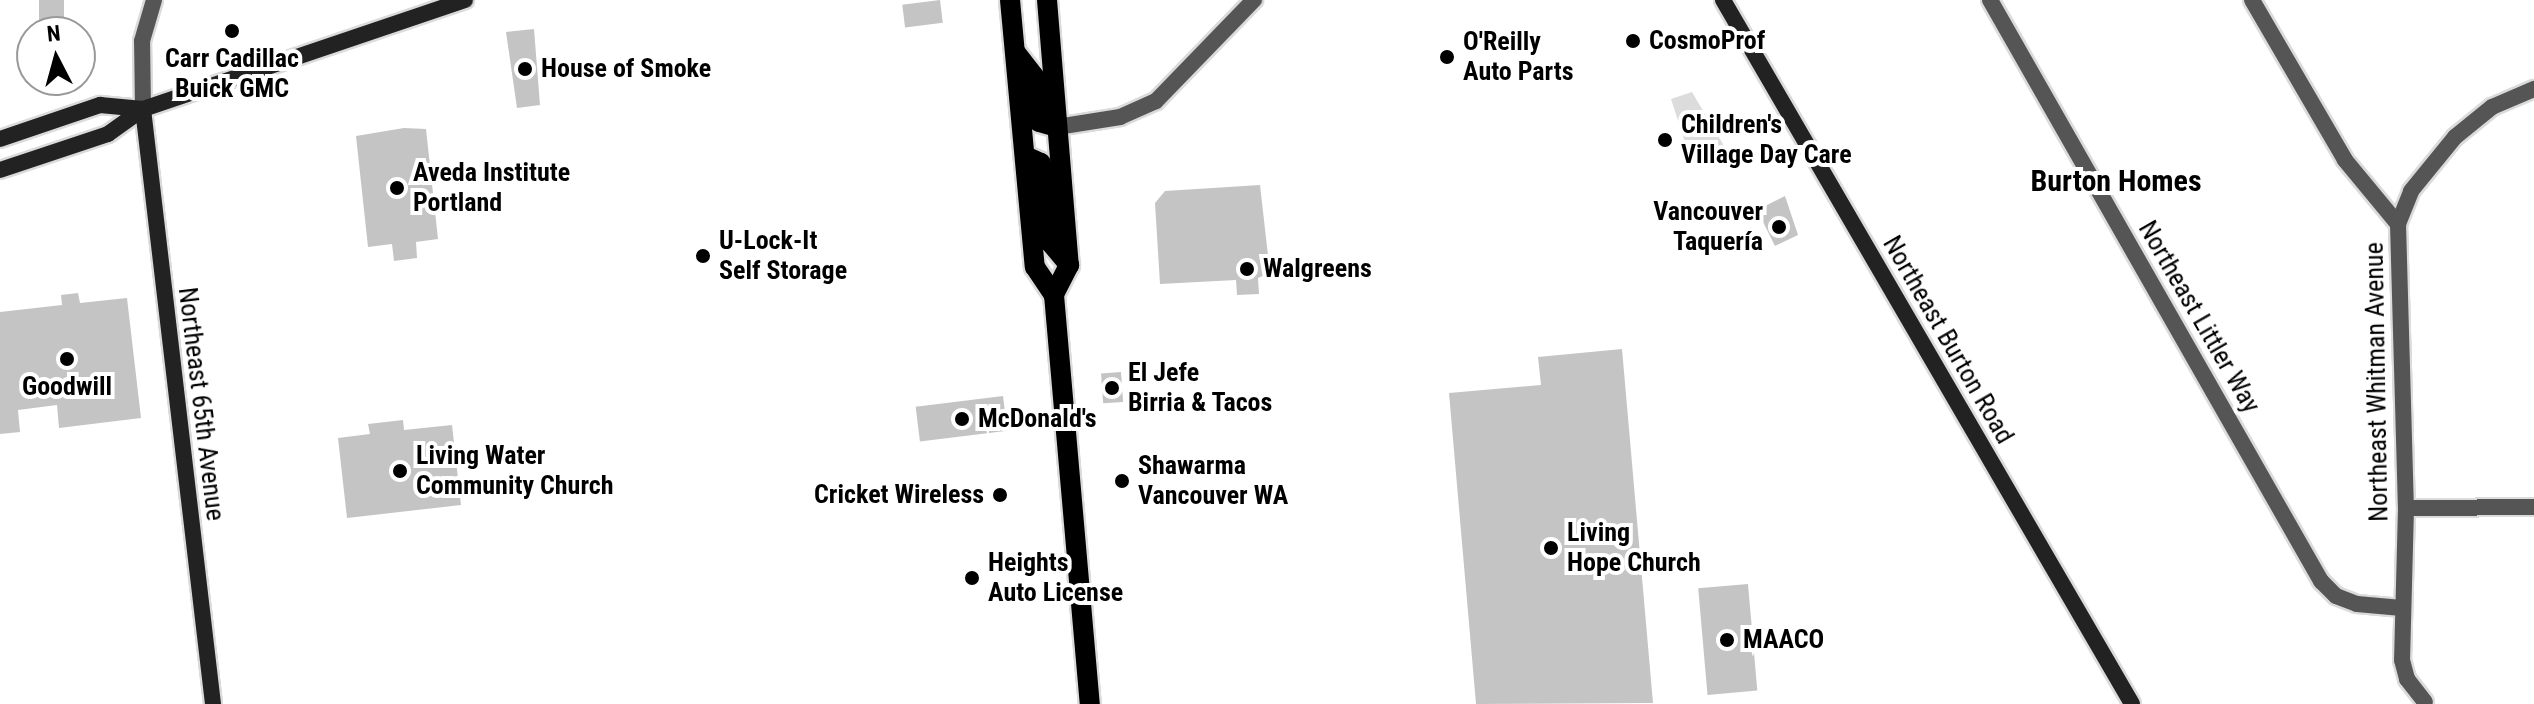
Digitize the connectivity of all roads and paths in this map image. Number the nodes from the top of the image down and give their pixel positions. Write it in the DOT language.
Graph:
graph roads {
  1 [pos="154,0"];
  2 [pos="465,0"];
  3 [pos="1010,0"];
  4 [pos="1047,0"];
  5 [pos="1254,0"];
  6 [pos="1723,0"];
  7 [pos="1990,0"];
  8 [pos="2258,2"];
  9 [pos="1015,52"];
  10 [pos="2534,89"];
  11 [pos="143,109"];
  12 [pos="1057,127"];
  13 [pos="0,139"];
  14 [pos="1025,156"];
  15 [pos="0,170"];
  16 [pos="2398,224"];
  17 [pos="1069,265"];
  18 [pos="1054,295"];
  19 [pos="2534,507"];
  20 [pos="2406,508"];
  21 [pos="2402,608"];
  22 [pos="2428,703"];
  23 [pos="213,704"];
  24 [pos="1090,704"];
  25 [pos="2132,704"];
  1 -- 11 [label="street"];
  2 -- 11 [label="street"];
  3 -- 9 [label="main road"];
  4 -- 12 [label="main road"];
  5 -- 12 [label="street"];
  6 -- 25 [label="street, Northeast Burton Road"];
  7 -- 21 [label="street, Northeast Littler Way"];
  8 -- 16 [label="street, Northeast Whitman Avenue"];
  9 -- 12 [label="main road"];
  9 -- 14 [label="main road"];
  10 -- 16 [label="street"];
  11 -- 13 [label="street"];
  11 -- 15 [label="street"];
  11 -- 23 [label="street, Northeast 65th Avenue"];
  12 -- 17 [label="main road"];
  14 -- 17 [label="main road"];
  14 -- 18 [label="main road"];
  16 -- 20 [label="street, Northeast Whitman Avenue"];
  17 -- 18 [label="main road"];
  18 -- 24 [label="main road"];
  19 -- 20 [label="street"];
  20 -- 21 [label="street, Northeast Whitman Avenue"];
  21 -- 22 [label="street, Northeast Whitman Avenue"];
}
